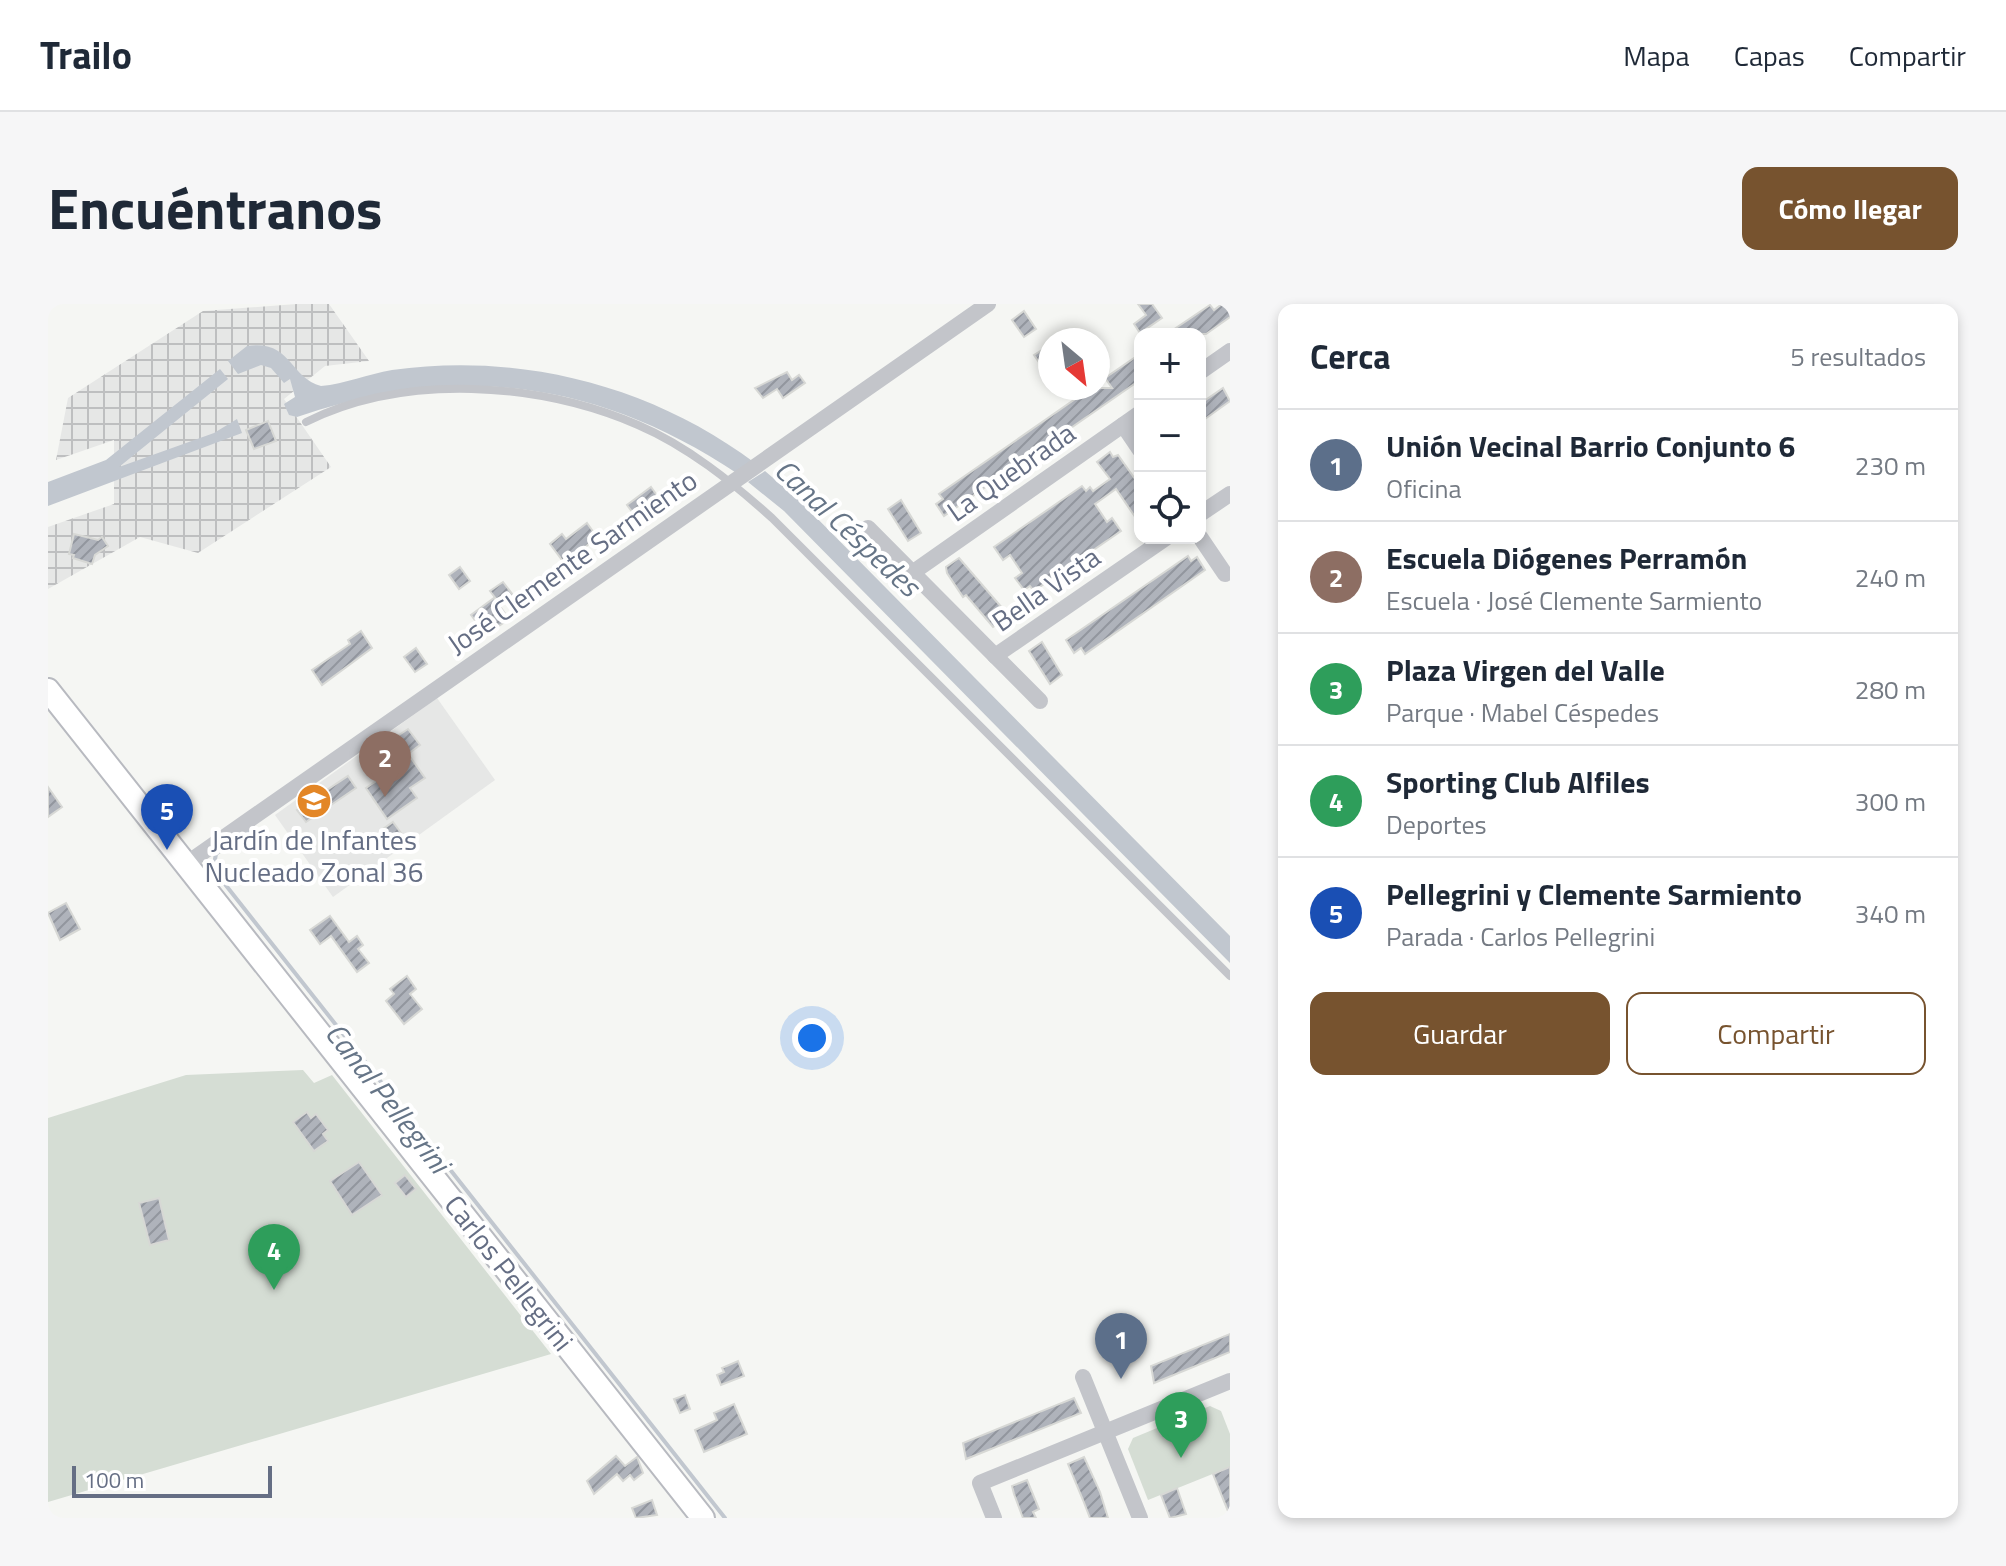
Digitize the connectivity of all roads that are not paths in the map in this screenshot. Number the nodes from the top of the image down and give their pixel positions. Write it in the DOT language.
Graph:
graph roads {
  1 [pos="988,304"];
  2 [pos="1230,351"];
  3 [pos="1206,368"];
  4 [pos="1134,417"];
  5 [pos="306,422"];
  6 [pos="1123,425"];
  7 [pos="1134,441"];
  8 [pos="738,481"];
  9 [pos="1230,494"];
  10 [pos="1206,510"];
  11 [pos="868,528"];
  12 [pos="1157,544"];
  13 [pos="1205,544"];
  14 [pos="912,573"];
  15 [pos="1225,574"];
  16 [pos="995,656"];
  17 [pos="48,690"];
  18 [pos="1040,701"];
  19 [pos="186,864"];
  20 [pos="1230,976"];
  21 [pos="1083,1377"];
  22 [pos="1228,1386"];
  23 [pos="1105,1432"];
  24 [pos="703,1518"];
  25 [pos="994,1518"];
  26 [pos="1140,1518"];
  1 -- 8 [label="street, José Clemente Sarmiento"];
  2 -- 3 [label="street"];
  4 -- 6 [label="street, La Quebrada"];
  5 -- 8 [label="lane"];
  6 -- 7 [label="street"];
  6 -- 14 [label="street, La Quebrada"];
  8 -- 19 [label="street, José Clemente Sarmiento"];
  8 -- 20 [label="lane"];
  9 -- 10 [label="street"];
  11 -- 14 [label="street"];
  12 -- 16 [label="street, Bella Vista"];
  13 -- 15 [label="street"];
  14 -- 16 [label="street"];
  16 -- 18 [label="street"];
  17 -- 19 [label="main road, Carlos Pellegrini"];
  19 -- 24 [label="main road, Carlos Pellegrini"];
  21 -- 23 [label="street"];
  22 -- 23 [label="street"];
  23 -- 25 [label="street"];
  23 -- 26 [label="street"];
}
